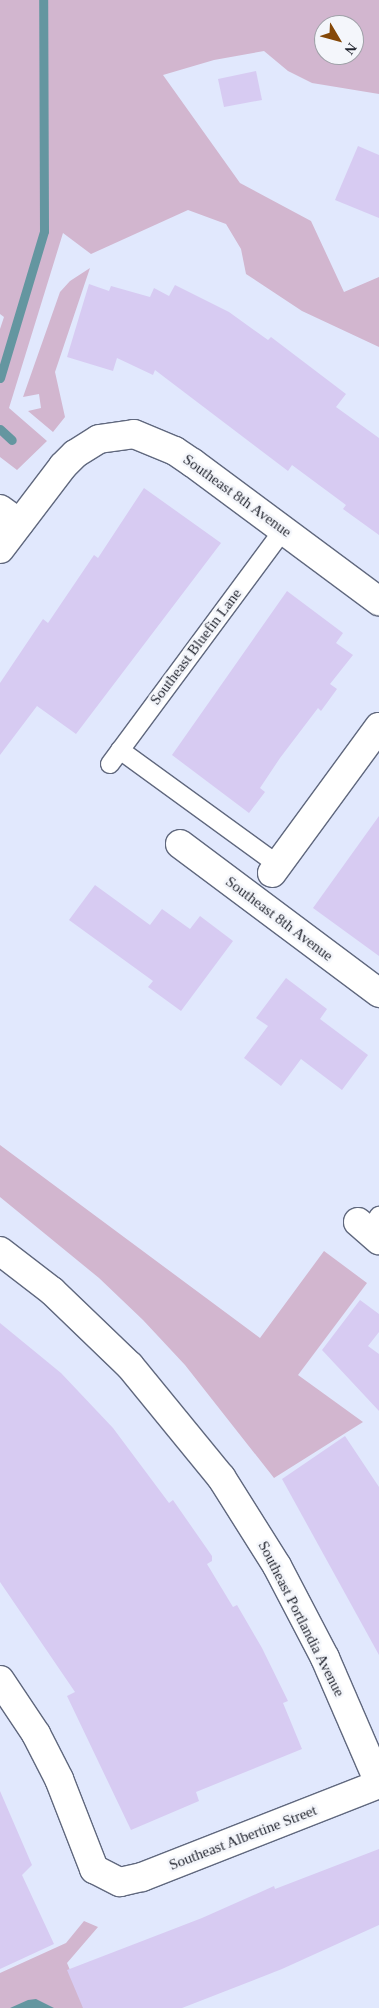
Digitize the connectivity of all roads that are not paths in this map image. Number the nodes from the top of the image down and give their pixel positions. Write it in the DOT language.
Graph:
graph roads {
  1 [pos="10,516"];
  2 [pos="284,530"];
  3 [pos="0,549"];
  4 [pos="379,601"];
  5 [pos="379,728"];
  6 [pos="120,750"];
  7 [pos="110,764"];
  8 [pos="180,844"];
  9 [pos="275,869"];
  10 [pos="253,899"];
  11 [pos="379,993"];
  12 [pos="0,1251"];
  13 [pos="0,1680"];
  14 [pos="379,1784"];
  1 -- 2 [label="street, Southeast 8th Avenue"];
  1 -- 3 [label="street, Southeast 8th Avenue"];
  2 -- 4 [label="street, Southeast 8th Avenue"];
  2 -- 6 [label="lane, Southeast Bluefin Lane"];
  5 -- 9 [label="street"];
  6 -- 7 [label="lane, Southeast Bluefin Lane"];
  6 -- 9 [label="lane"];
  8 -- 10 [label="street, Southeast 8th Avenue"];
  9 -- 10 [label="lane"];
  10 -- 11 [label="street, Southeast 8th Avenue"];
  12 -- 14 [label="street, Southeast Portlandia Avenue"];
  13 -- 14 [label="street, Southeast Albertine Street"];
}
